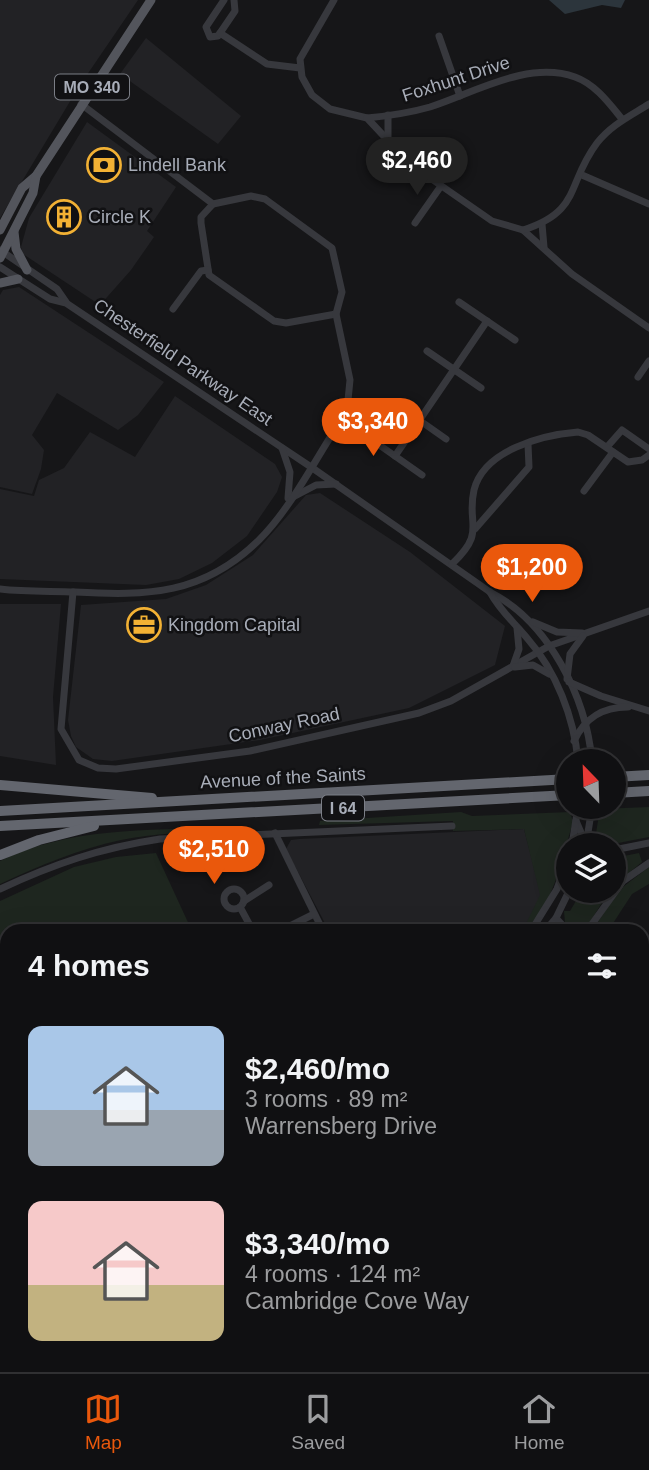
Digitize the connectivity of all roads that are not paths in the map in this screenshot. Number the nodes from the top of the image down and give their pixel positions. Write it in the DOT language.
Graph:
graph roads {
  1 [pos="151,0"];
  2 [pos="224,0"];
  3 [pos="234,0"];
  4 [pos="334,0"];
  5 [pos="220,33"];
  6 [pos="439,36"];
  7 [pos="300,68"];
  8 [pos="460,96"];
  9 [pos="81,104"];
  10 [pos="649,104"];
  11 [pos="388,116"];
  12 [pos="367,118"];
  13 [pos="622,119"];
  14 [pos="388,140"];
  15 [pos="582,175"];
  16 [pos="36,176"];
  17 [pos="441,186"];
  18 [pos="213,204"];
  19 [pos="649,204"];
  20 [pos="415,223"];
  21 [pos="542,224"];
  22 [pos="2,226"];
  23 [pos="523,230"];
  24 [pos="14,231"];
  25 [pos="544,247"];
  26 [pos="1,253"];
  27 [pos="0,267"];
  28 [pos="27,270"];
  29 [pos="208,270"];
  30 [pos="18,279"];
  31 [pos="0,283"];
  32 [pos="459,302"];
  33 [pos="66,303"];
  34 [pos="173,309"];
  35 [pos="336,314"];
  36 [pos="486,321"];
  37 [pos="649,328"];
  38 [pos="514,340"];
  39 [pos="427,351"];
  40 [pos="649,362"];
  41 [pos="454,369"];
  42 [pos="638,377"];
  43 [pos="481,388"];
  44 [pos="349,401"];
  45 [pos="386,402"];
  46 [pos="347,410"];
  47 [pos="375,419"];
  48 [pos="419,420"];
  49 [pos="386,428"];
  50 [pos="446,439"];
  51 [pos="405,441"];
  52 [pos="528,444"];
  53 [pos="282,447"];
  54 [pos="649,449"];
  55 [pos="610,450"];
  56 [pos="649,455"];
  57 [pos="395,456"];
  58 [pos="311,467"];
  59 [pos="422,475"];
  60 [pos="336,484"];
  61 [pos="584,491"];
  62 [pos="288,501"];
  63 [pos="475,529"];
  64 [pos="452,564"];
  65 [pos="0,589"];
  66 [pos="73,592"];
  67 [pos="490,592"];
  68 [pos="649,611"];
  69 [pos="527,619"];
  70 [pos="517,628"];
  71 [pos="586,633"];
  72 [pos="549,646"];
  73 [pos="538,652"];
  74 [pos="513,666"];
  75 [pos="504,671"];
  76 [pos="553,678"];
  77 [pos="568,681"];
  78 [pos="634,707"];
  79 [pos="649,710"];
  80 [pos="585,723"];
  81 [pos="574,742"];
  82 [pos="575,749"];
  83 [pos="590,749"];
  84 [pos="649,775"];
  85 [pos="626,776"];
  86 [pos="556,780"];
  87 [pos="0,785"];
  88 [pos="649,791"];
  89 [pos="626,792"];
  90 [pos="556,796"];
  91 [pos="176,801"];
  92 [pos="0,811"];
  93 [pos="577,819"];
  94 [pos="117,820"];
  95 [pos="577,824"];
  96 [pos="452,825"];
  97 [pos="0,826"];
  98 [pos="275,833"];
  99 [pos="575,833"];
  100 [pos="582,833"];
  101 [pos="649,843"];
  102 [pos="626,848"];
  103 [pos="0,855"];
  104 [pos="649,863"];
  105 [pos="269,884"];
  106 [pos="0,889"];
  107 [pos="556,891"];
  108 [pos="563,903"];
  109 [pos="314,914"];
  110 [pos="556,918"];
  111 [pos="250,924"];
  112 [pos="294,924"];
  113 [pos="319,924"];
  114 [pos="535,924"];
  115 [pos="551,924"];
  116 [pos="562,924"];
  117 [pos="592,924"];
  1 -- 9 [label="main road, MO 340"];
  2 -- 5 [label="street"];
  3 -- 5 [label="street"];
  4 -- 7 [label="street"];
  5 -- 7 [label="street"];
  6 -- 8 [label="street"];
  7 -- 12 [label="street"];
  8 -- 11 [label="street, Foxhunt Drive"];
  8 -- 13 [label="street, Foxhunt Drive"];
  9 -- 16 [label="main road, MO 340"];
  9 -- 18 [label="street"];
  10 -- 13 [label="street"];
  11 -- 12 [label="street, Foxhunt Drive"];
  11 -- 14 [label="street"];
  12 -- 14 [label="street"];
  13 -- 15 [label="street"];
  14 -- 17 [label="street"];
  15 -- 19 [label="street"];
  15 -- 21 [label="street"];
  16 -- 22 [label="main road, MO 340"];
  16 -- 24 [label="main road, MO 340"];
  17 -- 20 [label="street"];
  17 -- 23 [label="street"];
  18 -- 29 [label="street"];
  18 -- 35 [label="street"];
  21 -- 23 [label="street"];
  21 -- 25 [label="street"];
  23 -- 25 [label="street"];
  24 -- 26 [label="main road, MO 340"];
  24 -- 28 [label="main road"];
  25 -- 37 [label="street"];
  26 -- 28 [label="street, Chesterfield Parkway East"];
  27 -- 30 [label="street, Chesterfield Parkway East"];
  28 -- 33 [label="street, Chesterfield Parkway East"];
  29 -- 34 [label="street"];
  29 -- 35 [label="street"];
  30 -- 31 [label="main road"];
  30 -- 33 [label="street, Chesterfield Parkway East"];
  32 -- 36 [label="street"];
  33 -- 53 [label="street, Chesterfield Parkway East"];
  35 -- 44 [label="street"];
  36 -- 38 [label="street"];
  36 -- 41 [label="street"];
  39 -- 41 [label="street"];
  40 -- 42 [label="street"];
  41 -- 43 [label="street"];
  41 -- 48 [label="street"];
  44 -- 46 [label="street"];
  44 -- 47 [label="street"];
  45 -- 47 [label="street"];
  46 -- 47 [label="street"];
  46 -- 58 [label="street"];
  47 -- 49 [label="street"];
  48 -- 50 [label="street"];
  48 -- 51 [label="street"];
  49 -- 51 [label="street"];
  49 -- 57 [label="street"];
  51 -- 57 [label="street"];
  52 -- 55 [label="street"];
  52 -- 63 [label="street"];
  52 -- 63 [label="street"];
  53 -- 58 [label="street, Chesterfield Parkway East"];
  53 -- 62 [label="street"];
  54 -- 55 [label="street"];
  55 -- 56 [label="street"];
  55 -- 61 [label="street"];
  57 -- 59 [label="street"];
  58 -- 60 [label="street, Chesterfield Parkway East"];
  58 -- 62 [label="street"];
  60 -- 62 [label="street"];
  60 -- 64 [label="street, Chesterfield Parkway East"];
  62 -- 66 [label="street"];
  63 -- 64 [label="street"];
  64 -- 67 [label="street, Chesterfield Parkway East"];
  65 -- 66 [label="street"];
  66 -- 75 [label="street, Conway Road"];
  67 -- 69 [label="street, Chesterfield Parkway East"];
  67 -- 70 [label="street, Chesterfield Parkway East"];
  68 -- 71 [label="street, Conway Road"];
  69 -- 71 [label="street"];
  69 -- 72 [label="street, Chesterfield Parkway East"];
  70 -- 73 [label="street, Chesterfield Parkway East"];
  70 -- 74 [label="street"];
  71 -- 72 [label="street, Conway Road"];
  71 -- 77 [label="street"];
  72 -- 73 [label="street, Conway Road"];
  72 -- 77 [label="street, Chesterfield Parkway East"];
  73 -- 74 [label="street, Conway Road"];
  73 -- 76 [label="street, Chesterfield Parkway East"];
  74 -- 75 [label="street, Conway Road"];
  75 -- 76 [label="street"];
  76 -- 81 [label="street, Chesterfield Parkway East"];
  77 -- 78 [label="street"];
  77 -- 80 [label="street, Chesterfield Parkway East"];
  78 -- 79 [label="street"];
  78 -- 80 [label="street"];
  80 -- 81 [label="street"];
  80 -- 83 [label="street, Chesterfield Parkway East"];
  81 -- 82 [label="street, Chesterfield Parkway East"];
  84 -- 85 [label="highway"];
  86 -- 91 [label="highway, Avenue of the Saints / I 64"];
  87 -- 91 [label="highway"];
  88 -- 89 [label="highway"];
  90 -- 94 [label="highway, Avenue of the Saints / I 64"];
  91 -- 92 [label="highway, Avenue of the Saints / I 64"];
  93 -- 95 [label="street"];
  94 -- 97 [label="highway, Avenue of the Saints / I 64"];
  94 -- 103 [label="highway"];
  95 -- 99 [label="street"];
  95 -- 100 [label="street"];
  96 -- 98 [label="street"];
  98 -- 106 [label="street"];
  98 -- 109 [label="street"];
  101 -- 102 [label="street"];
  104 -- 117 [label="street"];
  105 -- 111 [label="street"];
  107 -- 114 [label="street"];
  108 -- 110 [label="street"];
  109 -- 112 [label="street"];
  109 -- 113 [label="street"];
  110 -- 115 [label="street"];
  110 -- 116 [label="street"];
}
